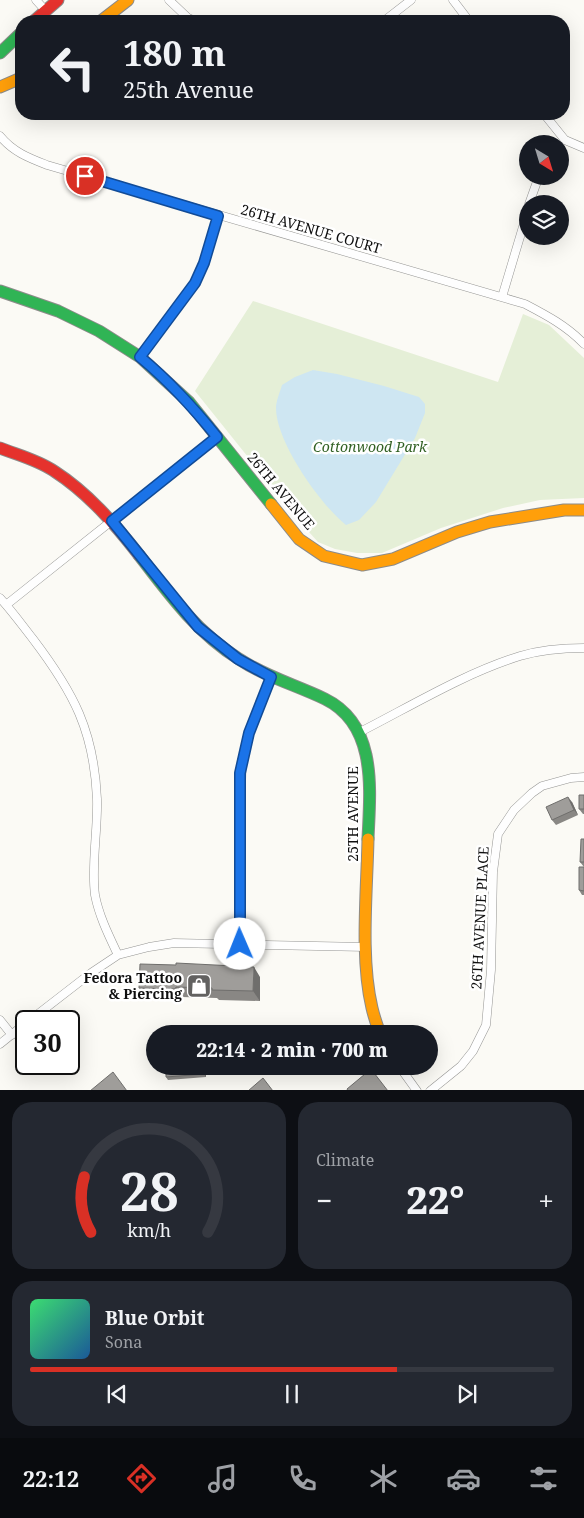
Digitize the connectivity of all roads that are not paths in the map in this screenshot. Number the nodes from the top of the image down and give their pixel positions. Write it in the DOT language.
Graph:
graph roads {
  1 [pos="36,0"];
  2 [pos="58,0"];
  3 [pos="128,0"];
  4 [pos="169,0"];
  5 [pos="411,0"];
  6 [pos="453,0"];
  7 [pos="45,10"];
  8 [pos="40,15"];
  9 [pos="109,15"];
  10 [pos="188,15"];
  11 [pos="392,15"];
  12 [pos="464,15"];
  13 [pos="15,39"];
  14 [pos="0,53"];
  15 [pos="15,81"];
  16 [pos="0,87"];
  17 [pos="548,120"];
  18 [pos="558,135"];
  19 [pos="0,136"];
  20 [pos="569,144"];
  21 [pos="584,148"];
  22 [pos="218,216"];
  23 [pos="519,240"];
  24 [pos="0,291"];
  25 [pos="502,297"];
  26 [pos="584,344"];
  27 [pos="140,357"];
  28 [pos="217,437"];
  29 [pos="0,448"];
  30 [pos="584,510"];
  31 [pos="112,521"];
  32 [pos="0,598"];
  33 [pos="6,604"];
  34 [pos="584,648"];
  35 [pos="271,677"];
  36 [pos="360,732"];
  37 [pos="584,777"];
  38 [pos="240,944"];
  39 [pos="366,947"];
  40 [pos="118,955"];
  41 [pos="43,1010"];
  42 [pos="0,1020"];
  43 [pos="377,1025"];
  44 [pos="15,1033"];
  45 [pos="12,1035"];
  46 [pos="0,1044"];
  47 [pos="406,1075"];
  48 [pos="417,1090"];
  49 [pos="430,1090"];
  1 -- 7 [label="street"];
  2 -- 7 [label="street"];
  3 -- 9 [label="street"];
  4 -- 10 [label="street"];
  5 -- 11 [label="street"];
  6 -- 12 [label="street"];
  7 -- 8 [label="street"];
  13 -- 14 [label="street"];
  15 -- 16 [label="street"];
  17 -- 18 [label="street"];
  19 -- 22 [label="street, 26TH AVENUE COURT"];
  20 -- 21 [label="street"];
  22 -- 25 [label="street, 26TH AVENUE COURT"];
  22 -- 27 [label="street"];
  23 -- 25 [label="street"];
  24 -- 27 [label="street, 26TH AVENUE"];
  25 -- 26 [label="street, 26TH AVENUE COURT"];
  27 -- 28 [label="street, 26TH AVENUE"];
  28 -- 30 [label="street, 26TH AVENUE"];
  28 -- 31 [label="street"];
  29 -- 31 [label="street, 25TH AVENUE"];
  31 -- 33 [label="street"];
  31 -- 35 [label="street, 25TH AVENUE"];
  32 -- 33 [label="street"];
  33 -- 40 [label="street"];
  34 -- 36 [label="street"];
  35 -- 36 [label="street, 25TH AVENUE"];
  35 -- 38 [label="street"];
  36 -- 39 [label="street, 25TH AVENUE"];
  37 -- 49 [label="street, 26TH AVENUE PLACE"];
  38 -- 39 [label="street"];
  38 -- 40 [label="street"];
  39 -- 43 [label="street, 25TH AVENUE"];
  40 -- 41 [label="street"];
  42 -- 45 [label="street"];
  44 -- 45 [label="street"];
  45 -- 46 [label="street"];
  47 -- 48 [label="street"];
}
